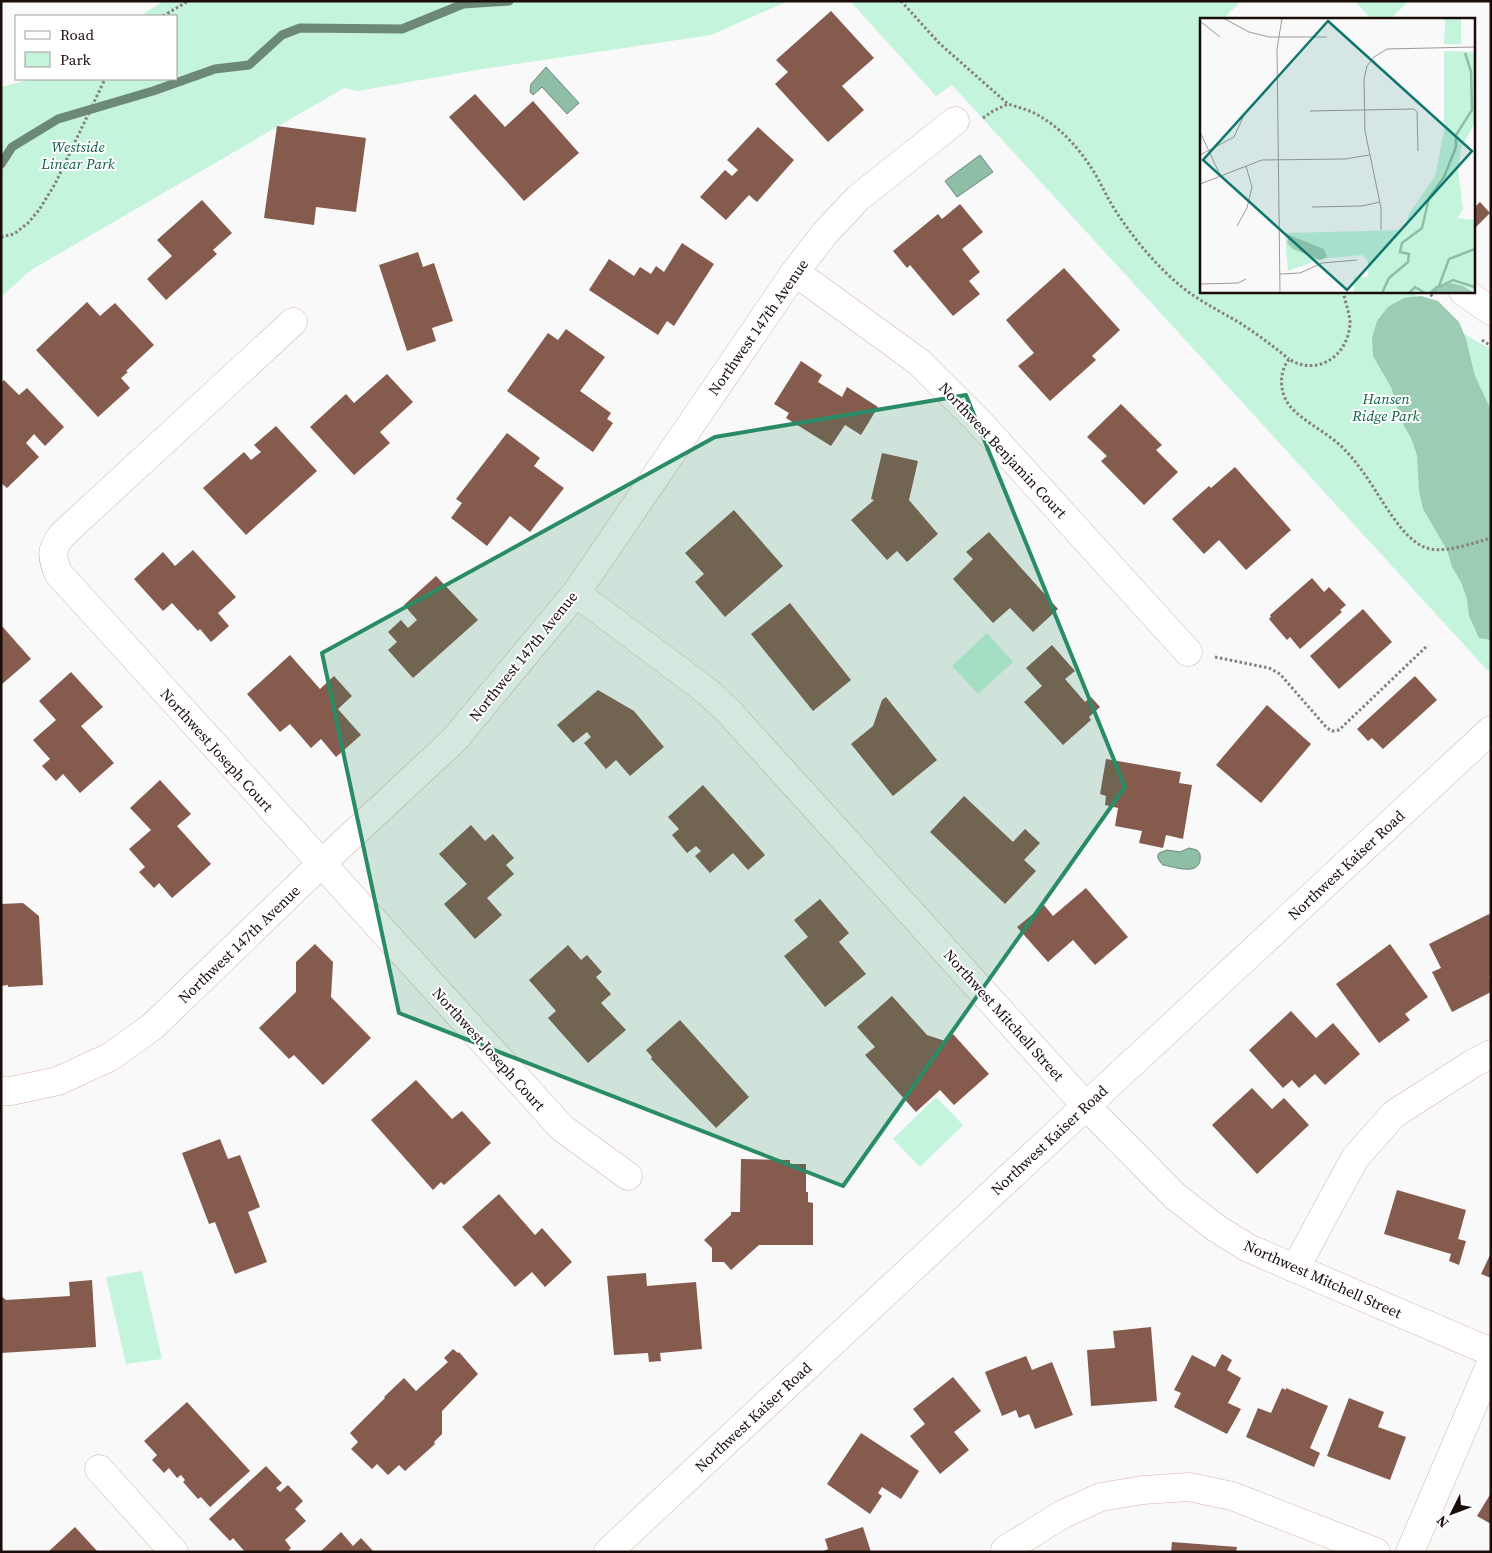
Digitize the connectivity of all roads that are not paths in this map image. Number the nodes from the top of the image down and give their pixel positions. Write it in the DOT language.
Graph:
graph roads {
  1 [pos="955,121"];
  2 [pos="795,272"];
  3 [pos="1464,292"];
  4 [pos="1491,311"];
  5 [pos="293,322"];
  6 [pos="576,593"];
  7 [pos="1188,652"];
  8 [pos="1491,730"];
  9 [pos="321,864"];
  10 [pos="1491,1054"];
  11 [pos="1,1091"];
  12 [pos="1086,1106"];
  13 [pos="628,1176"];
  14 [pos="1296,1267"];
  15 [pos="1491,1352"];
  16 [pos="1491,1364"];
  17 [pos="99,1469"];
  18 [pos="1005,1550"];
  19 [pos="174,1552"];
  20 [pos="608,1552"];
  21 [pos="1376,1552"];
  22 [pos="1410,1552"];
  1 -- 2 [label="street, Northwest 147th Avenue"];
  2 -- 6 [label="street, Northwest 147th Avenue"];
  2 -- 7 [label="street, Northwest Benjamin Court"];
  3 -- 4 [label="street"];
  5 -- 9 [label="street, Northwest Joseph Court"];
  6 -- 9 [label="street, Northwest 147th Avenue"];
  6 -- 12 [label="street, Northwest Mitchell Street"];
  8 -- 12 [label="street, Northwest Kaiser Road"];
  9 -- 11 [label="street, Northwest 147th Avenue"];
  9 -- 13 [label="street, Northwest Joseph Court"];
  10 -- 14 [label="street"];
  12 -- 14 [label="street, Northwest Mitchell Street"];
  12 -- 20 [label="street, Northwest Kaiser Road"];
  14 -- 15 [label="street, Northwest Mitchell Street"];
  16 -- 22 [label="street"];
  17 -- 19 [label="street"];
  18 -- 21 [label="street"];
}
